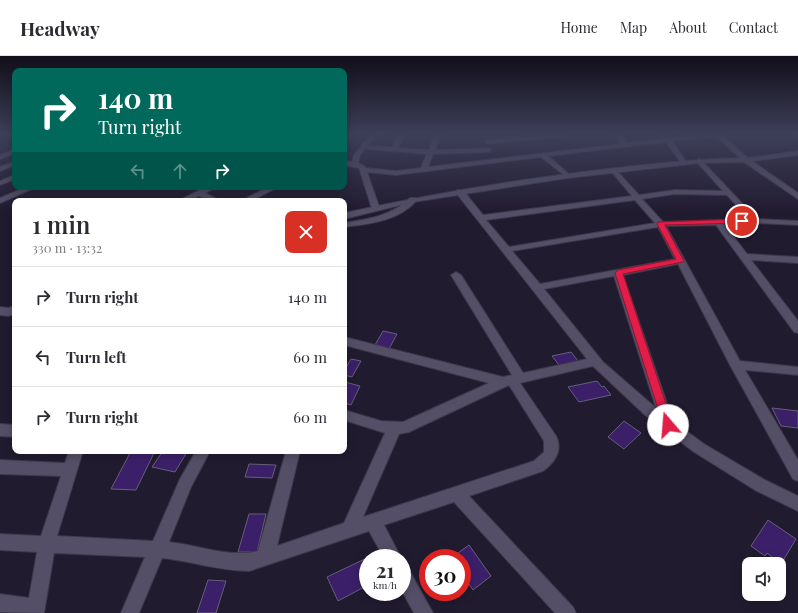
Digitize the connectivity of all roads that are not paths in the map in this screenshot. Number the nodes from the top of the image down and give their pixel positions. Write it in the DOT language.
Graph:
graph roads {
  1 [pos="356,160"];
  2 [pos="428,160"];
  3 [pos="492,160"];
  4 [pos="548,160"];
  5 [pos="682,160"];
  6 [pos="746,160"];
  7 [pos="699,161"];
  8 [pos="347,163"];
  9 [pos="684,163"];
  10 [pos="12,164"];
  11 [pos="355,164"];
  12 [pos="0,169"];
  13 [pos="424,169"];
  14 [pos="363,170"];
  15 [pos="614,171"];
  16 [pos="568,176"];
  17 [pos="12,178"];
  18 [pos="0,183"];
  19 [pos="25,190"];
  20 [pos="205,190"];
  21 [pos="268,190"];
  22 [pos="460,192"];
  23 [pos="198,193"];
  24 [pos="729,193"];
  25 [pos="636,196"];
  26 [pos="798,197"];
  27 [pos="188,198"];
  28 [pos="210,198"];
  29 [pos="251,198"];
  30 [pos="413,200"];
  31 [pos="0,201"];
  32 [pos="376,209"];
  33 [pos="347,215"];
  34 [pos="480,218"];
  35 [pos="754,221"];
  36 [pos="718,222"];
  37 [pos="798,223"];
  38 [pos="347,224"];
  39 [pos="661,224"];
  40 [pos="505,250"];
  41 [pos="744,257"];
  42 [pos="798,260"];
  43 [pos="680,261"];
  44 [pos="618,273"];
  45 [pos="456,275"];
  46 [pos="536,288"];
  47 [pos="0,311"];
  48 [pos="12,311"];
  49 [pos="798,329"];
  50 [pos="347,342"];
  51 [pos="596,361"];
  52 [pos="736,365"];
  53 [pos="798,371"];
  54 [pos="512,380"];
  55 [pos="347,416"];
  56 [pos="668,425"];
  57 [pos="394,429"];
  58 [pos="0,430"];
  59 [pos="12,431"];
  60 [pos="75,454"];
  61 [pos="201,454"];
  62 [pos="292,454"];
  63 [pos="0,468"];
  64 [pos="70,470"];
  65 [pos="798,474"];
  66 [pos="456,493"];
  67 [pos="798,504"];
  68 [pos="373,521"];
  69 [pos="350,529"];
  70 [pos="0,542"];
  71 [pos="47,543"];
  72 [pos="156,549"];
  73 [pos="388,549"];
  74 [pos="265,558"];
  75 [pos="411,590"];
  76 [pos="0,603"];
  77 [pos="35,610"];
  78 [pos="130,613"];
  79 [pos="424,613"];
  80 [pos="567,613"];
  1 -- 11 [label="street"];
  2 -- 13 [label="street"];
  3 -- 13 [label="street"];
  4 -- 16 [label="street"];
  5 -- 9 [label="street"];
  6 -- 7 [label="street"];
  6 -- 26 [label="street"];
  7 -- 9 [label="street"];
  7 -- 24 [label="street"];
  8 -- 11 [label="street"];
  9 -- 15 [label="street"];
  10 -- 12 [label="street"];
  11 -- 14 [label="street"];
  13 -- 14 [label="street"];
  14 -- 32 [label="street"];
  15 -- 16 [label="street"];
  15 -- 25 [label="street"];
  16 -- 22 [label="street"];
  17 -- 18 [label="street"];
  19 -- 31 [label="street"];
  20 -- 23 [label="street"];
  21 -- 29 [label="street"];
  22 -- 30 [label="street"];
  22 -- 34 [label="street"];
  23 -- 27 [label="street"];
  23 -- 28 [label="street"];
  24 -- 25 [label="street"];
  24 -- 35 [label="street"];
  25 -- 34 [label="street"];
  25 -- 39 [label="street"];
  30 -- 32 [label="street"];
  30 -- 38 [label="street"];
  32 -- 33 [label="street"];
  34 -- 40 [label="street"];
  35 -- 36 [label="street"];
  35 -- 37 [label="street"];
  36 -- 39 [label="street"];
  36 -- 41 [label="street"];
  39 -- 40 [label="street"];
  39 -- 43 [label="street"];
  40 -- 46 [label="street"];
  41 -- 42 [label="street"];
  41 -- 49 [label="street"];
  43 -- 44 [label="street"];
  43 -- 52 [label="street"];
  44 -- 46 [label="street"];
  44 -- 56 [label="street"];
  45 -- 54 [label="street"];
  46 -- 51 [label="street"];
  47 -- 48 [label="street"];
  50 -- 54 [label="street"];
  51 -- 54 [label="street"];
  51 -- 56 [label="street"];
  52 -- 53 [label="street"];
  52 -- 65 [label="street"];
  54 -- 57 [label="street"];
  54 -- 66 [label="street"];
  55 -- 57 [label="street"];
  56 -- 67 [label="street"];
  57 -- 69 [label="street"];
  58 -- 59 [label="street"];
  60 -- 64 [label="street"];
  61 -- 72 [label="street"];
  62 -- 74 [label="street"];
  63 -- 64 [label="street"];
  64 -- 71 [label="street"];
  66 -- 68 [label="street"];
  66 -- 80 [label="street"];
  68 -- 69 [label="street"];
  68 -- 73 [label="street"];
  69 -- 74 [label="street"];
  70 -- 71 [label="street"];
  71 -- 72 [label="street"];
  71 -- 77 [label="street"];
  72 -- 74 [label="street"];
  72 -- 78 [label="street"];
  75 -- 79 [label="street"];
  76 -- 77 [label="street"];
}
